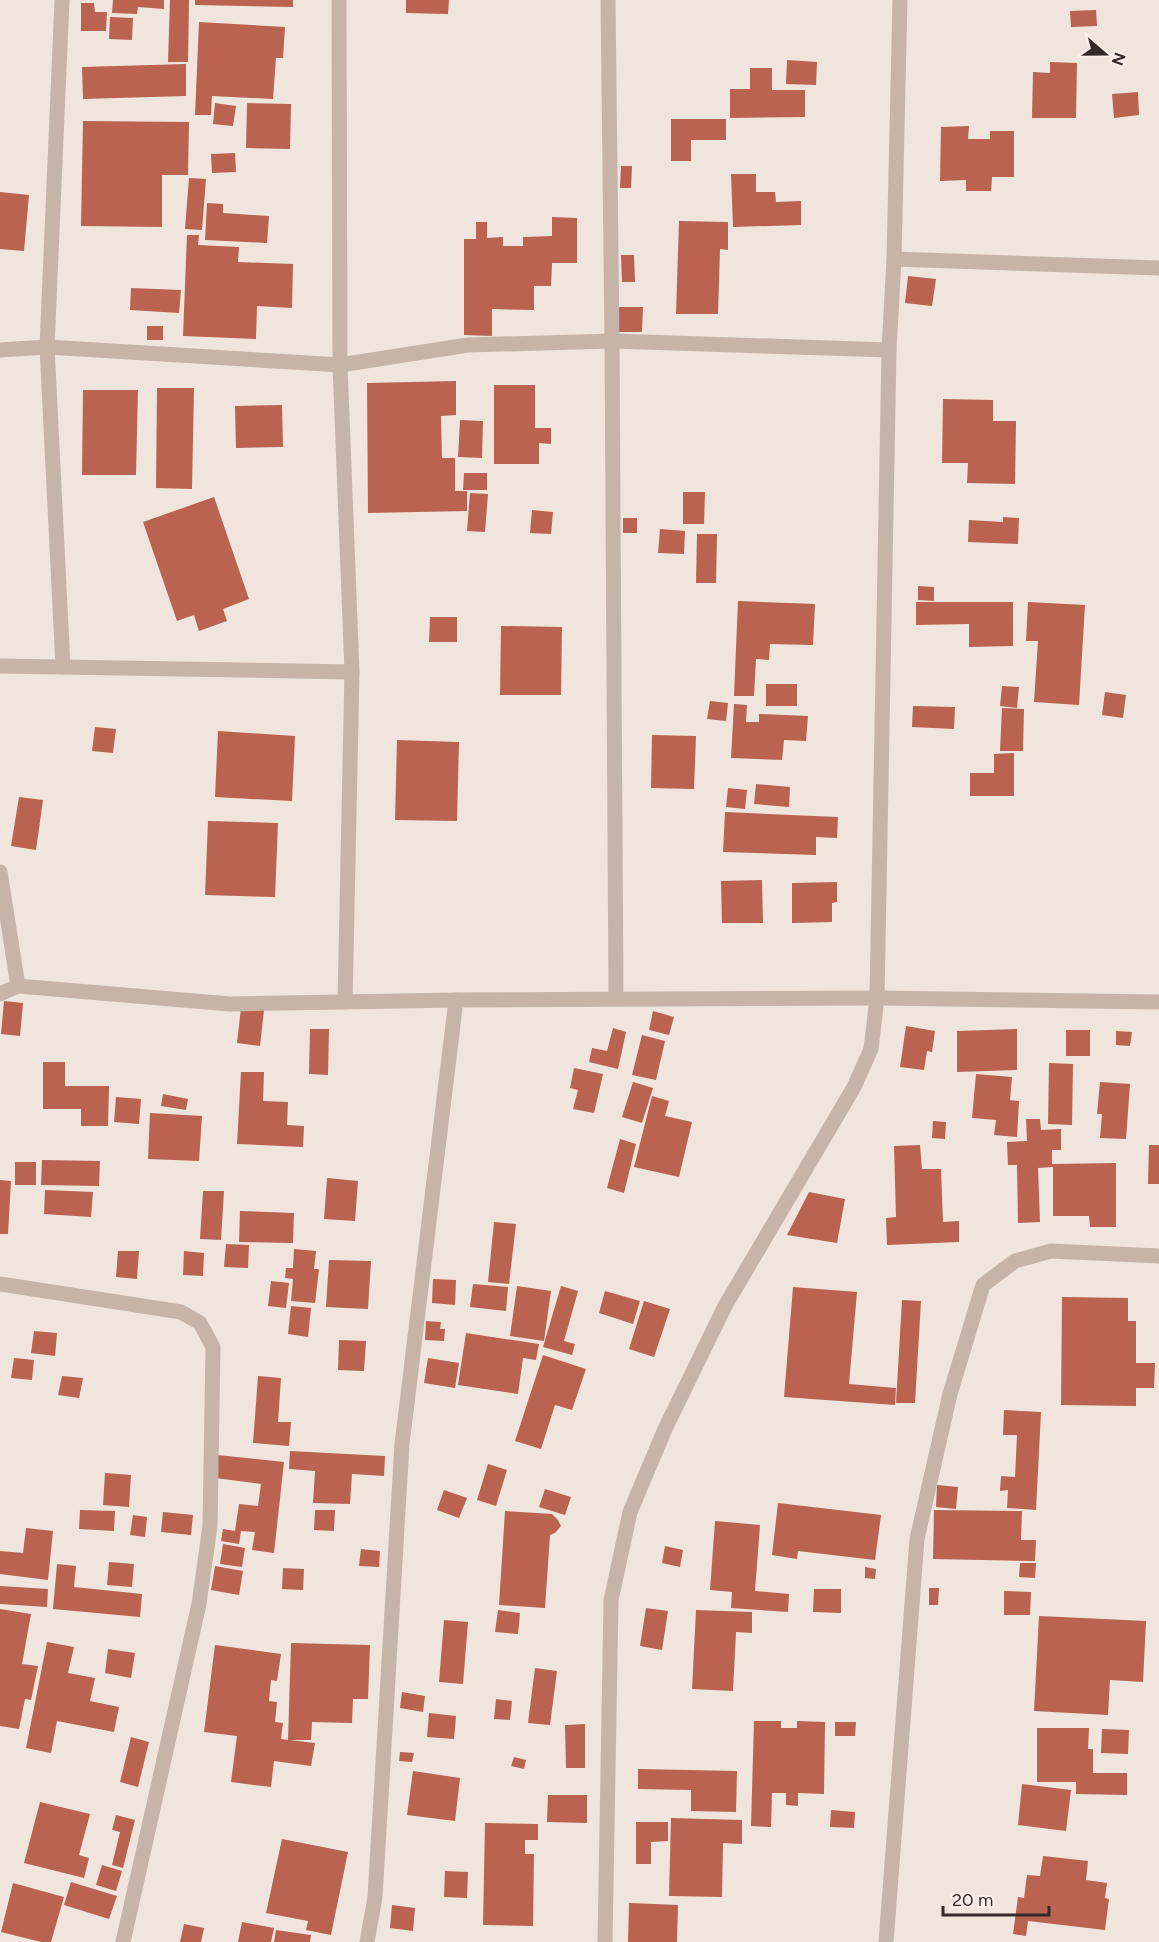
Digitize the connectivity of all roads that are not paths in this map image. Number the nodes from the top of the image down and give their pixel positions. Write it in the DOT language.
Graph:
graph roads {
  1 [pos="63,0"];
  2 [pos="339,0"];
  3 [pos="608,0"];
  4 [pos="900,0"];
  5 [pos="894,259"];
  6 [pos="1159,267"];
  7 [pos="612,341"];
  8 [pos="47,347"];
  9 [pos="0,350"];
  10 [pos="889,350"];
  11 [pos="340,365"];
  12 [pos="0,666"];
  13 [pos="63,667"];
  14 [pos="352,672"];
  15 [pos="0,872"];
  16 [pos="18,986"];
  17 [pos="0,994"];
  18 [pos="877,998"];
  19 [pos="616,999"];
  20 [pos="456,1000"];
  21 [pos="345,1002"];
  22 [pos="1159,1002"];
  23 [pos="1159,1256"];
  24 [pos="0,1284"];
  25 [pos="123,1942"];
  26 [pos="367,1942"];
  27 [pos="605,1942"];
  28 [pos="886,1942"];
  1 -- 8 [label="street"];
  2 -- 11 [label="street"];
  3 -- 7 [label="street"];
  4 -- 5 [label="street"];
  5 -- 6 [label="street"];
  5 -- 10 [label="street"];
  7 -- 10 [label="street"];
  7 -- 11 [label="street"];
  7 -- 19 [label="street"];
  8 -- 9 [label="street"];
  8 -- 11 [label="street"];
  8 -- 13 [label="street"];
  10 -- 18 [label="street"];
  11 -- 14 [label="street"];
  12 -- 13 [label="street"];
  13 -- 14 [label="street"];
  14 -- 21 [label="street"];
  15 -- 16 [label="street"];
  16 -- 17 [label="street"];
  16 -- 21 [label="street"];
  18 -- 19 [label="street"];
  18 -- 22 [label="street"];
  18 -- 27 [label="street"];
  19 -- 20 [label="street"];
  20 -- 21 [label="street"];
  20 -- 26 [label="street"];
  23 -- 28 [label="street"];
  24 -- 25 [label="street"];
}
